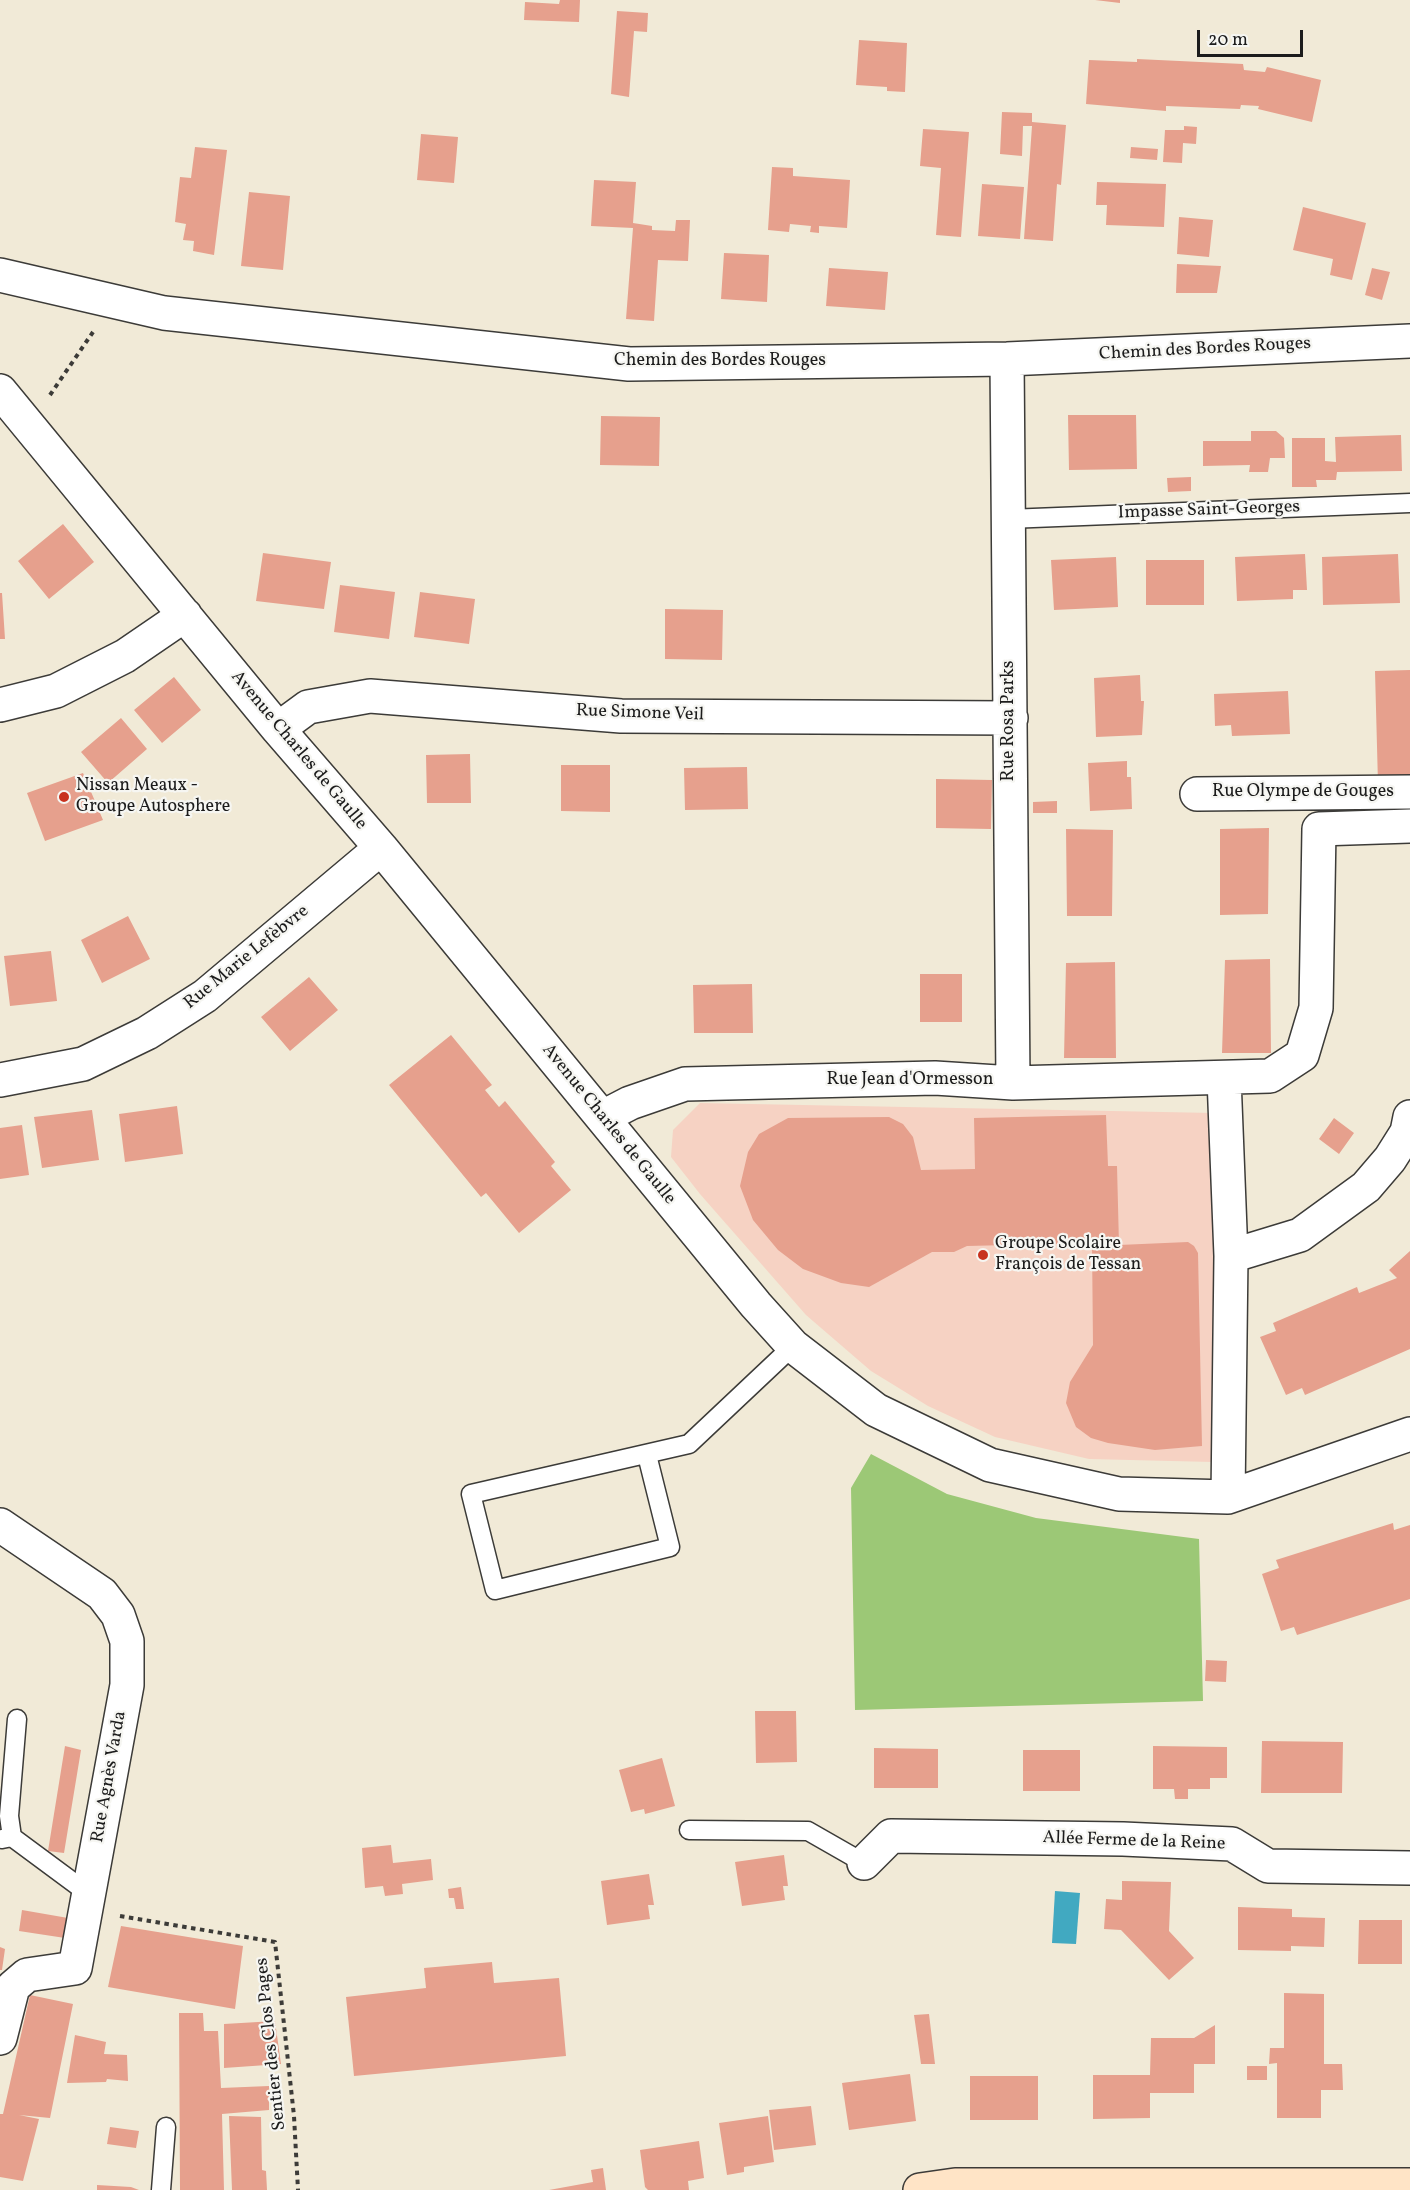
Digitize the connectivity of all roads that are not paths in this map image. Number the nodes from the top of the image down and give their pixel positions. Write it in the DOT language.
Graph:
graph roads {
  1 [pos="0,275"];
  2 [pos="1410,341"];
  3 [pos="1007,359"];
  4 [pos="0,391"];
  5 [pos="1410,503"];
  6 [pos="1008,519"];
  7 [pos="185,615"];
  8 [pos="0,705"];
  9 [pos="1011,718"];
  10 [pos="278,729"];
  11 [pos="1410,792"];
  12 [pos="1197,794"];
  13 [pos="1410,826"];
  14 [pos="381,848"];
  15 [pos="1302,1055"];
  16 [pos="1224,1078"];
  17 [pos="0,1080"];
  18 [pos="1013,1083"];
  19 [pos="603,1117"];
  20 [pos="1410,1117"];
  21 [pos="1230,1256"];
  22 [pos="793,1346"];
  23 [pos="1410,1434"];
  24 [pos="647,1455"];
  25 [pos="1228,1497"];
  26 [pos="0,1525"];
  27 [pos="17,1719"];
  28 [pos="689,1830"];
  29 [pos="6,1838"];
  30 [pos="864,1863"];
  31 [pos="1410,1868"];
  32 [pos="88,1902"];
  33 [pos="0,2038"];
  34 [pos="166,2127"];
  35 [pos="1410,2186"];
  36 [pos="955,2188"];
  37 [pos="162,2190"];
  38 [pos="920,2190"];
  1 -- 3 [label="street, Chemin des Bordes Rouges"];
  2 -- 3 [label="street, Chemin des Bordes Rouges"];
  3 -- 6 [label="street, Rue Rosa Parks"];
  4 -- 7 [label="street, Avenue Charles de Gaulle"];
  5 -- 6 [label="lane, Impasse Saint-Georges"];
  6 -- 9 [label="street, Rue Rosa Parks"];
  7 -- 8 [label="street"];
  7 -- 10 [label="street, Avenue Charles de Gaulle"];
  9 -- 10 [label="street, Rue Simone Veil"];
  9 -- 18 [label="street, Rue Rosa Parks"];
  10 -- 14 [label="street, Avenue Charles de Gaulle"];
  11 -- 12 [label="street, Rue Olympe de Gouges"];
  13 -- 15 [label="street, Rue Olympe de Gouges"];
  14 -- 17 [label="street, Rue Marie Lefèbvre"];
  14 -- 19 [label="street, Avenue Charles de Gaulle"];
  15 -- 16 [label="street, Rue Jean d'Ormesson"];
  16 -- 18 [label="street, Rue Jean d'Ormesson"];
  16 -- 21 [label="street"];
  18 -- 19 [label="street, Rue Jean d'Ormesson"];
  19 -- 22 [label="street, Avenue Charles de Gaulle"];
  20 -- 21 [label="street"];
  21 -- 25 [label="street"];
  22 -- 24 [label="lane"];
  22 -- 25 [label="street, Avenue Charles de Gaulle"];
  23 -- 25 [label="street, Avenue Charles de Gaulle"];
  24 -- 24 [label="lane"];
  26 -- 32 [label="street, Rue Agnès Varda"];
  27 -- 29 [label="lane"];
  28 -- 30 [label="lane"];
  29 -- 32 [label="lane"];
  30 -- 31 [label="street, Allée Ferme de la Reine"];
  32 -- 33 [label="street, Rue Agnès Varda"];
  34 -- 37 [label="lane"];
  35 -- 36 [label="street"];
  36 -- 38 [label="street"];
}
